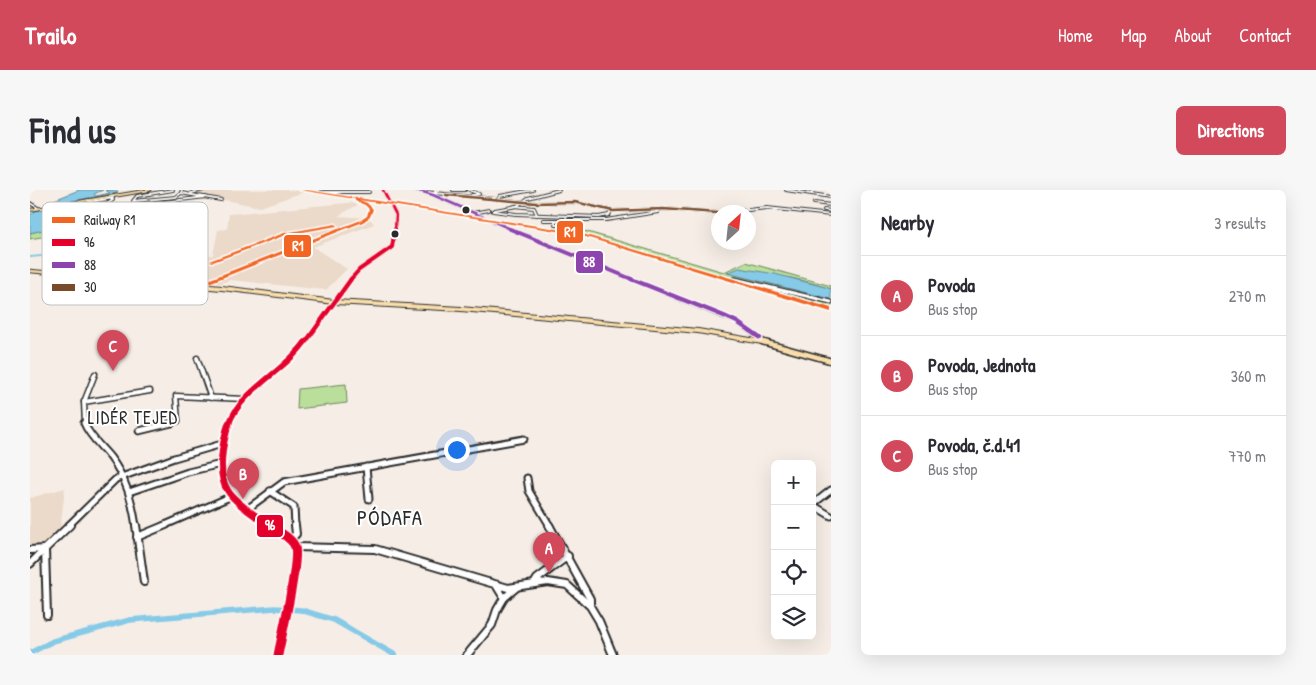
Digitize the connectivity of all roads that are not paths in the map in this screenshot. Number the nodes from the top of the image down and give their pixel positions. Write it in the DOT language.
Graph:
graph roads {
  1 [pos="133,190"];
  2 [pos="150,190"];
  3 [pos="173,190"];
  4 [pos="203,190"];
  5 [pos="382,190"];
  6 [pos="416,190"];
  7 [pos="453,190"];
  8 [pos="465,190"];
  9 [pos="469,190"];
  10 [pos="502,190"];
  11 [pos="520,190"];
  12 [pos="533,190"];
  13 [pos="559,190"];
  14 [pos="786,190"];
  15 [pos="182,191"];
  16 [pos="369,191"];
  17 [pos="136,192"];
  18 [pos="320,192"];
  19 [pos="425,192"];
  20 [pos="509,192"];
  21 [pos="187,194"];
  22 [pos="437,194"];
  23 [pos="433,195"];
  24 [pos="371,196"];
  25 [pos="114,197"];
  26 [pos="206,197"];
  27 [pos="465,197"];
  28 [pos="831,197"];
  29 [pos="111,199"];
  30 [pos="222,200"];
  31 [pos="498,200"];
  32 [pos="813,200"];
  33 [pos="89,201"];
  34 [pos="30,202"];
  35 [pos="82,202"];
  36 [pos="110,202"];
  37 [pos="168,202"];
  38 [pos="521,202"];
  39 [pos="831,205"];
  40 [pos="516,206"];
  41 [pos="31,207"];
  42 [pos="42,207"];
  43 [pos="38,208"];
  44 [pos="756,208"];
  45 [pos="824,210"];
  46 [pos="494,211"];
  47 [pos="611,211"];
  48 [pos="831,211"];
  49 [pos="656,212"];
  50 [pos="711,212"];
  51 [pos="473,213"];
  52 [pos="537,215"];
  53 [pos="831,215"];
  54 [pos="602,217"];
  55 [pos="567,218"];
  56 [pos="608,219"];
  57 [pos="543,220"];
  58 [pos="556,225"];
  59 [pos="735,279"];
  60 [pos="208,287"];
  61 [pos="334,302"];
  62 [pos="831,302"];
  63 [pos="751,333"];
  64 [pos="739,337"];
  65 [pos="755,340"];
  66 [pos="769,343"];
  67 [pos="198,358"];
  68 [pos="831,360"];
  69 [pos="96,374"];
  70 [pos="150,391"];
  71 [pos="211,398"];
  72 [pos="245,398"];
  73 [pos="84,402"];
  74 [pos="139,431"];
  75 [pos="524,439"];
  76 [pos="222,444"];
  77 [pos="221,464"];
  78 [pos="366,468"];
  79 [pos="122,476"];
  80 [pos="527,478"];
  81 [pos="270,490"];
  82 [pos="831,490"];
  83 [pos="129,492"];
  84 [pos="232,496"];
  85 [pos="369,499"];
  86 [pos="816,502"];
  87 [pos="816,507"];
  88 [pos="247,508"];
  89 [pos="831,516"];
  90 [pos="137,537"];
  91 [pos="290,540"];
  92 [pos="295,547"];
  93 [pos="45,549"];
  94 [pos="30,550"];
  95 [pos="568,556"];
  96 [pos="30,564"];
  97 [pos="144,582"];
  98 [pos="534,584"];
  99 [pos="496,586"];
  100 [pos="517,587"];
  101 [pos="504,598"];
  102 [pos="590,606"];
  103 [pos="47,615"];
  104 [pos="278,655"];
  105 [pos="467,655"];
  106 [pos="613,655"];
  1 -- 17 [label="street"];
  2 -- 17 [label="main road"];
  3 -- 15 [label="street"];
  4 -- 21 [label="street"];
  5 -- 61 [label="street"];
  6 -- 19 [label="main road"];
  7 -- 8 [label="street"];
  9 -- 27 [label="street"];
  10 -- 20 [label="street"];
  11 -- 20 [label="street"];
  12 -- 20 [label="street"];
  13 -- 38 [label="street"];
  14 -- 28 [label="street"];
  15 -- 21 [label="street"];
  16 -- 18 [label="street"];
  16 -- 24 [label="street"];
  17 -- 33 [label="main road"];
  19 -- 22 [label="street"];
  19 -- 23 [label="main road"];
  20 -- 31 [label="street"];
  21 -- 26 [label="street"];
  22 -- 23 [label="street"];
  22 -- 27 [label="street"];
  23 -- 51 [label="main road"];
  25 -- 29 [label="street"];
  26 -- 30 [label="street"];
  26 -- 37 [label="street"];
  27 -- 31 [label="street"];
  29 -- 33 [label="street"];
  29 -- 36 [label="street"];
  31 -- 38 [label="street"];
  32 -- 39 [label="street"];
  33 -- 35 [label="main road"];
  34 -- 41 [label="street"];
  38 -- 40 [label="street"];
  38 -- 47 [label="street"];
  40 -- 46 [label="street"];
  40 -- 52 [label="street"];
  41 -- 43 [label="main road"];
  41 -- 43 [label="street"];
  42 -- 43 [label="main road"];
  44 -- 53 [label="street"];
  45 -- 48 [label="street"];
  46 -- 51 [label="street"];
  46 -- 52 [label="street"];
  47 -- 50 [label="street"];
  47 -- 54 [label="street"];
  49 -- 56 [label="street"];
  51 -- 63 [label="main road"];
  52 -- 55 [label="street"];
  54 -- 55 [label="street"];
  54 -- 56 [label="street"];
  55 -- 56 [label="street"];
  55 -- 57 [label="street"];
  55 -- 58 [label="street"];
  59 -- 62 [label="street"];
  60 -- 61 [label="main road"];
  61 -- 64 [label="main road"];
  61 -- 72 [label="street"];
  63 -- 64 [label="main road"];
  63 -- 65 [label="main road"];
  63 -- 66 [label="main road"];
  64 -- 65 [label="main road"];
  65 -- 66 [label="main road"];
  66 -- 68 [label="main road"];
  67 -- 71 [label="street"];
  69 -- 73 [label="street"];
  70 -- 73 [label="street"];
  71 -- 72 [label="street"];
  71 -- 74 [label="street"];
  72 -- 76 [label="street"];
  73 -- 79 [label="street"];
  75 -- 78 [label="street"];
  76 -- 77 [label="street"];
  76 -- 79 [label="street"];
  77 -- 83 [label="street"];
  77 -- 84 [label="street"];
  78 -- 81 [label="street"];
  78 -- 85 [label="street"];
  79 -- 83 [label="street"];
  79 -- 93 [label="street"];
  80 -- 95 [label="street"];
  81 -- 88 [label="street"];
  81 -- 91 [label="street"];
  82 -- 86 [label="street"];
  83 -- 90 [label="street"];
  84 -- 88 [label="street"];
  84 -- 90 [label="street"];
  87 -- 89 [label="street"];
  88 -- 91 [label="street"];
  90 -- 97 [label="street"];
  91 -- 92 [label="street"];
  92 -- 99 [label="street"];
  92 -- 104 [label="street"];
  93 -- 94 [label="street"];
  93 -- 96 [label="street"];
  93 -- 103 [label="street"];
  95 -- 98 [label="street"];
  95 -- 102 [label="street"];
  98 -- 100 [label="street"];
  98 -- 102 [label="street"];
  99 -- 100 [label="street"];
  99 -- 101 [label="street"];
  100 -- 101 [label="street"];
  101 -- 105 [label="street"];
  102 -- 106 [label="street"];
}
